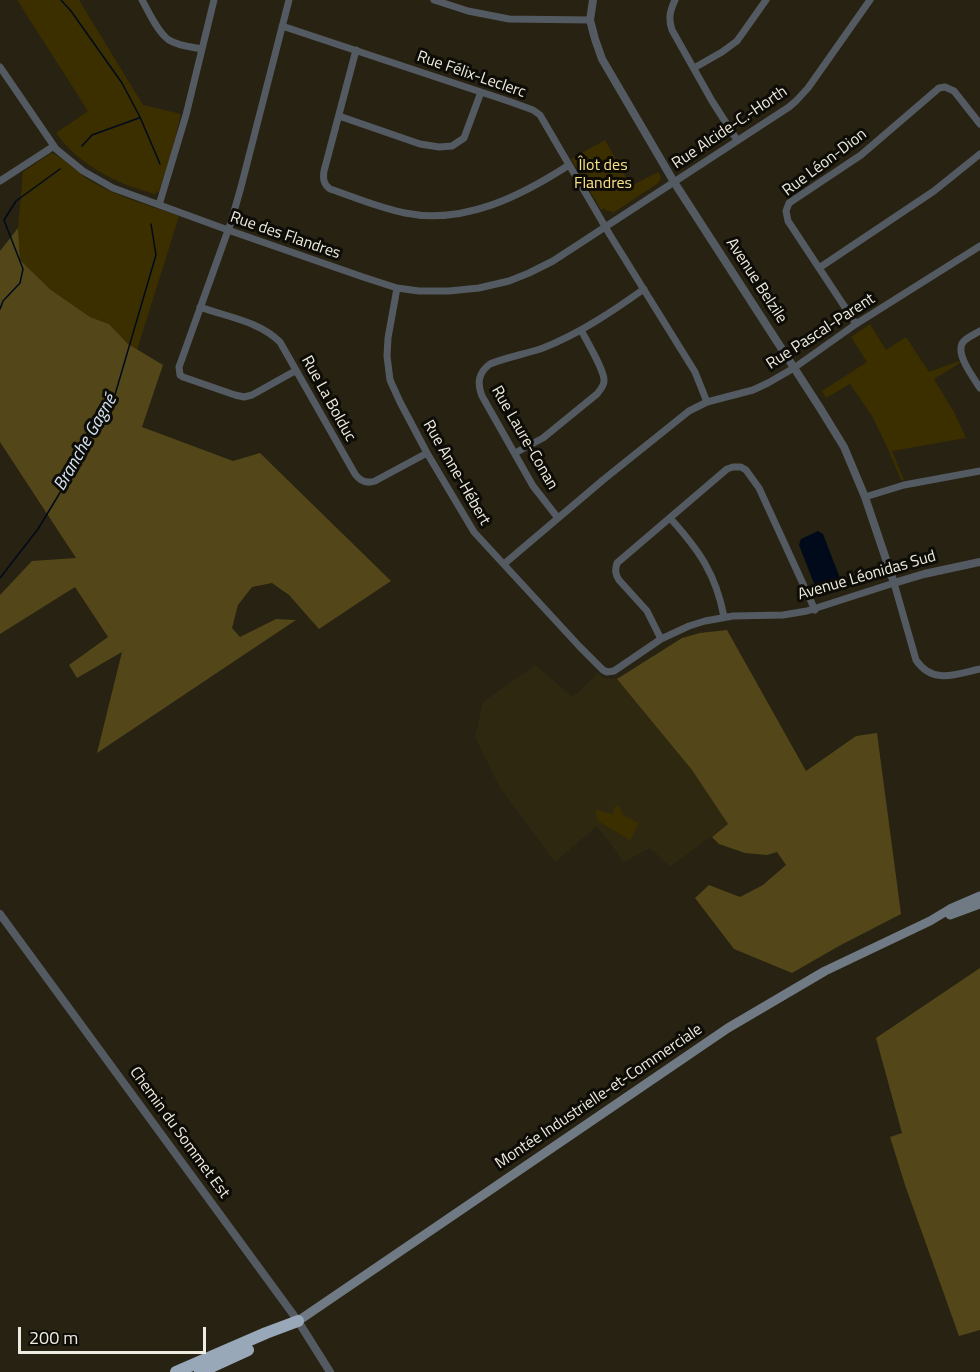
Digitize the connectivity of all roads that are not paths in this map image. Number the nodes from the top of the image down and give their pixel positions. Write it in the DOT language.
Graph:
graph roads {
  1 [pos="142,0"];
  2 [pos="214,0"];
  3 [pos="289,0"];
  4 [pos="434,0"];
  5 [pos="593,0"];
  6 [pos="675,0"];
  7 [pos="766,0"];
  8 [pos="870,0"];
  9 [pos="590,20"];
  10 [pos="282,26"];
  11 [pos="202,50"];
  12 [pos="356,50"];
  13 [pos="0,67"];
  14 [pos="694,68"];
  15 [pos="481,92"];
  16 [pos="339,116"];
  17 [pos="980,124"];
  18 [pos="737,140"];
  19 [pos="54,146"];
  20 [pos="980,154"];
  21 [pos="569,165"];
  22 [pos="0,181"];
  23 [pos="674,182"];
  24 [pos="159,205"];
  25 [pos="606,226"];
  26 [pos="228,230"];
  27 [pos="980,246"];
  28 [pos="819,268"];
  29 [pos="398,288"];
  30 [pos="644,289"];
  31 [pos="200,307"];
  32 [pos="856,324"];
  33 [pos="581,330"];
  34 [pos="980,331"];
  35 [pos="794,368"];
  36 [pos="295,371"];
  37 [pos="980,388"];
  38 [pos="707,402"];
  39 [pos="428,453"];
  40 [pos="515,453"];
  41 [pos="980,471"];
  42 [pos="865,497"];
  43 [pos="558,518"];
  44 [pos="670,518"];
  45 [pos="980,562"];
  46 [pos="504,564"];
  47 [pos="894,583"];
  48 [pos="815,610"];
  49 [pos="724,617"];
  50 [pos="661,639"];
  51 [pos="599,666"];
  52 [pos="980,669"];
  53 [pos="980,896"];
  54 [pos="980,904"];
  55 [pos="0,914"];
  56 [pos="930,921"];
  57 [pos="298,1322"];
  58 [pos="176,1372"];
  59 [pos="200,1372"];
  60 [pos="330,1372"];
  1 -- 11 [label="street"];
  2 -- 11 [label="street"];
  3 -- 10 [label="street"];
  4 -- 9 [label="street"];
  5 -- 9 [label="street, Avenue Belzile"];
  6 -- 14 [label="street"];
  7 -- 14 [label="street"];
  8 -- 18 [label="street, Rue Alcide-C.-Horth"];
  9 -- 23 [label="street, Avenue Belzile"];
  10 -- 12 [label="street, Rue Félix-Leclerc"];
  10 -- 26 [label="street"];
  11 -- 24 [label="street"];
  12 -- 15 [label="street, Rue Félix-Leclerc"];
  12 -- 16 [label="street"];
  13 -- 19 [label="street, Rue des Flandres"];
  14 -- 18 [label="street"];
  15 -- 16 [label="street"];
  15 -- 21 [label="street, Rue Félix-Leclerc"];
  16 -- 21 [label="street"];
  17 -- 28 [label="street, Rue Léon-Dion"];
  18 -- 23 [label="street, Rue Alcide-C.-Horth"];
  19 -- 22 [label="street"];
  19 -- 24 [label="street, Rue des Flandres"];
  20 -- 28 [label="street"];
  21 -- 25 [label="street, Rue Félix-Leclerc"];
  23 -- 25 [label="street, Rue Alcide-C.-Horth"];
  23 -- 35 [label="street, Avenue Belzile"];
  24 -- 26 [label="street, Rue des Flandres"];
  25 -- 29 [label="street, Rue des Flandres"];
  25 -- 30 [label="street, Rue Félix-Leclerc"];
  26 -- 29 [label="street, Rue des Flandres"];
  26 -- 31 [label="street"];
  27 -- 32 [label="street, Rue Pascal-Parent"];
  28 -- 32 [label="street, Rue Léon-Dion"];
  29 -- 39 [label="street, Rue Anne-Hébert"];
  30 -- 33 [label="street, Rue Laure-Conan"];
  30 -- 38 [label="street, Rue Félix-Leclerc"];
  31 -- 36 [label="street, Rue La Bolduc"];
  31 -- 36 [label="street"];
  32 -- 35 [label="street, Rue Pascal-Parent"];
  33 -- 40 [label="street"];
  33 -- 40 [label="street, Rue Laure-Conan"];
  34 -- 37 [label="street"];
  35 -- 38 [label="street, Rue Pascal-Parent"];
  35 -- 42 [label="street, Avenue Belzile"];
  36 -- 39 [label="street, Rue La Bolduc"];
  38 -- 43 [label="street, Rue Pascal-Parent"];
  39 -- 46 [label="street, Rue Anne-Hébert"];
  40 -- 43 [label="street, Rue Laure-Conan"];
  41 -- 42 [label="street"];
  42 -- 47 [label="street, Avenue Belzile"];
  43 -- 46 [label="street, Rue Pascal-Parent"];
  44 -- 48 [label="street"];
  44 -- 49 [label="street"];
  44 -- 50 [label="street"];
  45 -- 47 [label="street, Avenue Léonidas Sud"];
  46 -- 51 [label="street, Rue Anne-Hébert"];
  47 -- 48 [label="street, Avenue Léonidas Sud"];
  47 -- 52 [label="street"];
  48 -- 49 [label="street, Avenue Léonidas Sud"];
  49 -- 50 [label="street, Avenue Léonidas Sud"];
  50 -- 51 [label="street, Avenue Léonidas Sud"];
  53 -- 56 [label="main road, Montée Industrielle-et-Commerciale"];
  54 -- 56 [label="main road, Montée Industrielle-et-Commerciale"];
  55 -- 57 [label="street, Chemin du Sommet Est"];
  56 -- 57 [label="main road, Montée Industrielle-et-Commerciale"];
  57 -- 58 [label="highway"];
  57 -- 59 [label="highway"];
  57 -- 60 [label="street, Chemin du Sommet Est"];
}
